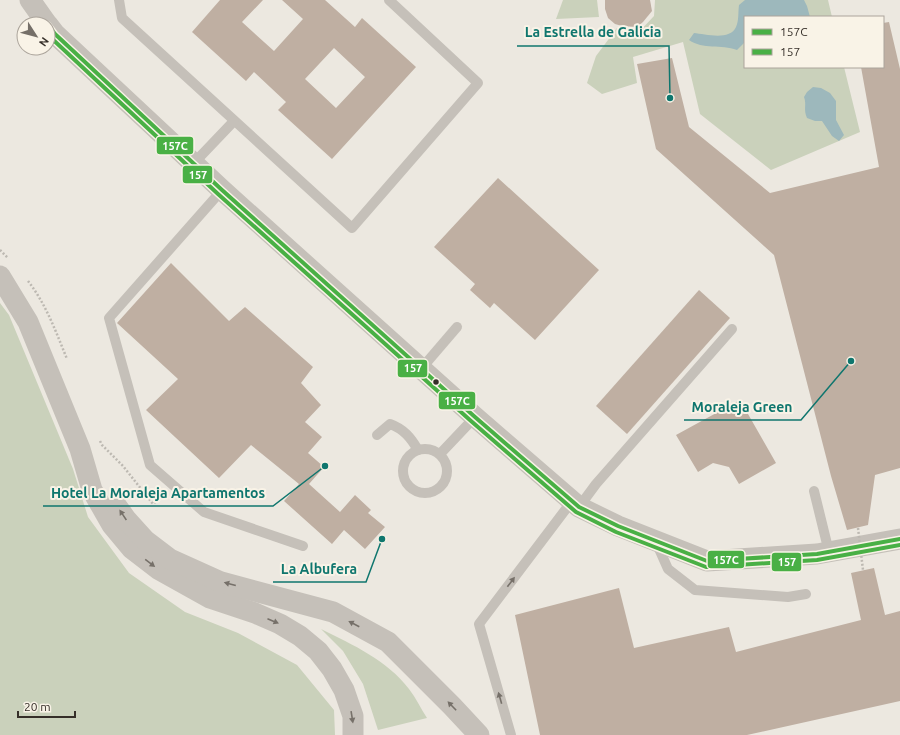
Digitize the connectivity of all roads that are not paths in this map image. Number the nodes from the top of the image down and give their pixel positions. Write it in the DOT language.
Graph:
graph roads {
  1 [pos="30,0"];
  2 [pos="119,0"];
  3 [pos="388,0"];
  4 [pos="42,16"];
  5 [pos="56,35"];
  6 [pos="234,121"];
  7 [pos="193,164"];
  8 [pos="222,190"];
  9 [pos="0,276"];
  10 [pos="457,327"];
  11 [pos="732,329"];
  12 [pos="421,369"];
  13 [pos="475,417"];
  14 [pos="377,435"];
  15 [pos="80,449"];
  16 [pos="418,450"];
  17 [pos="440,454"];
  18 [pos="814,491"];
  19 [pos="575,504"];
  20 [pos="900,539"];
  21 [pos="656,542"];
  22 [pos="303,546"];
  23 [pos="829,552"];
  24 [pos="806,594"];
  25 [pos="353,735"];
  26 [pos="479,735"];
  27 [pos="511,735"];
  1 -- 4 [label="street"];
  2 -- 6 [label="lane"];
  3 -- 6 [label="lane"];
  5 -- 7 [label="street"];
  6 -- 7 [label="lane"];
  7 -- 8 [label="street"];
  8 -- 12 [label="street"];
  8 -- 22 [label="lane"];
  9 -- 15 [label="street"];
  10 -- 12 [label="lane"];
  11 -- 19 [label="lane"];
  12 -- 13 [label="street"];
  13 -- 17 [label="lane"];
  13 -- 19 [label="street"];
  14 -- 16 [label="lane"];
  15 -- 25 [label="street, one-way"];
  26 -- 15 [label="street, one-way"];
  16 -- 17 [label="lane"];
  16 -- 17 [label="lane"];
  18 -- 23 [label="lane"];
  19 -- 21 [label="street"];
  27 -- 19 [label="lane, one-way"];
  20 -- 23 [label="street"];
  21 -- 23 [label="street"];
  21 -- 24 [label="lane"];
}
